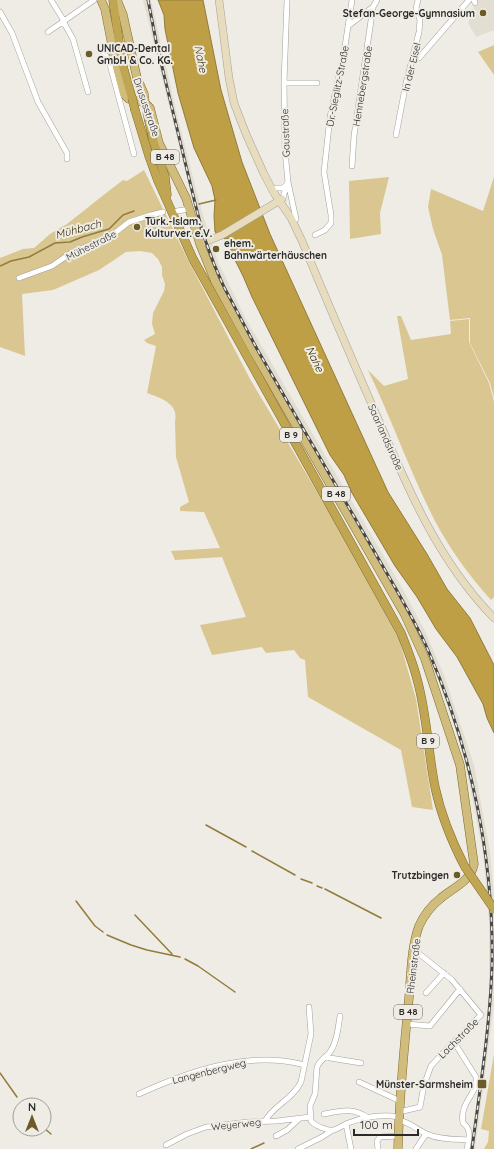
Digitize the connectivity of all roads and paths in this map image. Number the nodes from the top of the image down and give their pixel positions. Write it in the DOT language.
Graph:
graph roads {
  1 [pos="52,0"];
  2 [pos="94,0"];
  3 [pos="113,0"];
  4 [pos="117,0"];
  5 [pos="219,0"];
  6 [pos="287,0"];
  7 [pos="352,0"];
  8 [pos="377,0"];
  9 [pos="418,0"];
  10 [pos="469,0"];
  11 [pos="100,1"];
  12 [pos="373,7"];
  13 [pos="0,12"];
  14 [pos="63,21"];
  15 [pos="348,26"];
  16 [pos="48,32"];
  17 [pos="116,43"];
  18 [pos="412,61"];
  19 [pos="284,83"];
  20 [pos="317,83"];
  21 [pos="88,92"];
  22 [pos="145,103"];
  23 [pos="396,135"];
  24 [pos="134,154"];
  25 [pos="67,159"];
  26 [pos="352,166"];
  27 [pos="264,174"];
  28 [pos="287,183"];
  29 [pos="276,188"];
  30 [pos="290,191"];
  31 [pos="281,200"];
  32 [pos="169,205"];
  33 [pos="190,209"];
  34 [pos="177,211"];
  35 [pos="163,212"];
  36 [pos="296,219"];
  37 [pos="315,235"];
  38 [pos="302,241"];
  39 [pos="200,244"];
  40 [pos="19,278"];
  41 [pos="494,618"];
  42 [pos="494,910"];
  43 [pos="414,951"];
  44 [pos="444,973"];
  45 [pos="460,989"];
  46 [pos="426,993"];
  47 [pos="309,1007"];
  48 [pos="340,1016"];
  49 [pos="406,1024"];
  50 [pos="454,1042"];
  51 [pos="326,1056"];
  52 [pos="361,1063"];
  53 [pos="305,1065"];
  54 [pos="359,1082"];
  55 [pos="139,1094"];
  56 [pos="400,1101"];
  57 [pos="324,1114"];
  58 [pos="399,1116"];
  59 [pos="310,1117"];
  60 [pos="368,1118"];
  61 [pos="299,1119"];
  62 [pos="265,1121"];
  63 [pos="346,1124"];
  64 [pos="332,1130"];
  65 [pos="426,1134"];
  66 [pos="276,1136"];
  67 [pos="398,1136"];
  68 [pos="468,1140"];
  69 [pos="166,1145"];
  70 [pos="298,1149"];
  71 [pos="351,1149"];
  72 [pos="378,1149"];
  73 [pos="398,1149"];
  74 [pos="416,1149"];
  75 [pos="467,1149"];
  1 -- 14 [label="street"];
  2 -- 14 [label="street"];
  3 -- 17 [label="highway, B 9"];
  4 -- 22 [label="main road, Drususstraße / B 48"];
  5 -- 27 [label="main road"];
  6 -- 19 [label="street, Gaustraße"];
  7 -- 15 [label="street, Dr.-Sieglitz-Straße"];
  8 -- 12 [label="street"];
  9 -- 18 [label="street, In der Eisel"];
  10 -- 18 [label="street"];
  11 -- 17 [label="main road"];
  12 -- 15 [label="street"];
  12 -- 26 [label="street, Hennebergstraße"];
  13 -- 25 [label="street"];
  14 -- 16 [label="street"];
  14 -- 21 [label="street"];
  15 -- 37 [label="street, Dr.-Sieglitz-Straße"];
  17 -- 22 [label="main road"];
  17 -- 24 [label="street"];
  17 -- 32 [label="highway, B 9, bridge"];
  18 -- 23 [label="street, In der Eisel"];
  19 -- 20 [label="street"];
  19 -- 28 [label="street, Gaustraße"];
  22 -- 32 [label="highway"];
  22 -- 33 [label="main road, Drususstraße / B 48"];
  27 -- 29 [label="main road"];
  27 -- 31 [label="main road"];
  28 -- 29 [label="street"];
  28 -- 30 [label="street, Gaustraße"];
  28 -- 31 [label="street, Gaustraße"];
  29 -- 31 [label="main road"];
  30 -- 31 [label="street"];
  30 -- 36 [label="street, Gaustraße"];
  31 -- 36 [label="main road, Saarlandstraße"];
  31 -- 38 [label="main road, Saarlandstraße"];
  31 -- 39 [label="main road"];
  32 -- 42 [label="highway, B 9, bridge"];
  33 -- 34 [label="street"];
  33 -- 39 [label="main road, B 48"];
  35 -- 40 [label="street, Mühestraße"];
  36 -- 38 [label="main road, Saarlandstraße"];
  38 -- 41 [label="main road, Saarlandstraße"];
  39 -- 43 [label="main road, Rheinstraße / B 48"];
  43 -- 44 [label="street, Lachstraße"];
  43 -- 49 [label="main road, Rheinstraße / B 48"];
  44 -- 45 [label="street, Lachstraße"];
  44 -- 46 [label="street"];
  45 -- 49 [label="street"];
  45 -- 50 [label="street, Lachstraße"];
  47 -- 53 [label="street"];
  48 -- 51 [label="street"];
  49 -- 56 [label="main road, Rheinstraße / B 48"];
  50 -- 58 [label="street, Lachstraße"];
  50 -- 68 [label="street"];
  51 -- 52 [label="street"];
  51 -- 59 [label="street"];
  53 -- 55 [label="street, Langenbergweg"];
  53 -- 62 [label="street"];
  54 -- 56 [label="street"];
  56 -- 58 [label="main road, Rheinstraße / B 48"];
  57 -- 60 [label="street"];
  58 -- 60 [label="street"];
  58 -- 65 [label="street"];
  58 -- 67 [label="main road, Rheinstraße / B 48"];
  59 -- 61 [label="street, Weyerweg"];
  59 -- 64 [label="street"];
  60 -- 63 [label="street"];
  61 -- 62 [label="street, Weyerweg"];
  61 -- 66 [label="street"];
  62 -- 69 [label="street, Weyerweg"];
  63 -- 64 [label="street"];
  63 -- 71 [label="street"];
  64 -- 70 [label="street"];
  65 -- 68 [label="street"];
  65 -- 74 [label="street"];
  67 -- 72 [label="street"];
  67 -- 73 [label="main road, Rheinstraße / B 48"];
  68 -- 75 [label="street"];
}
